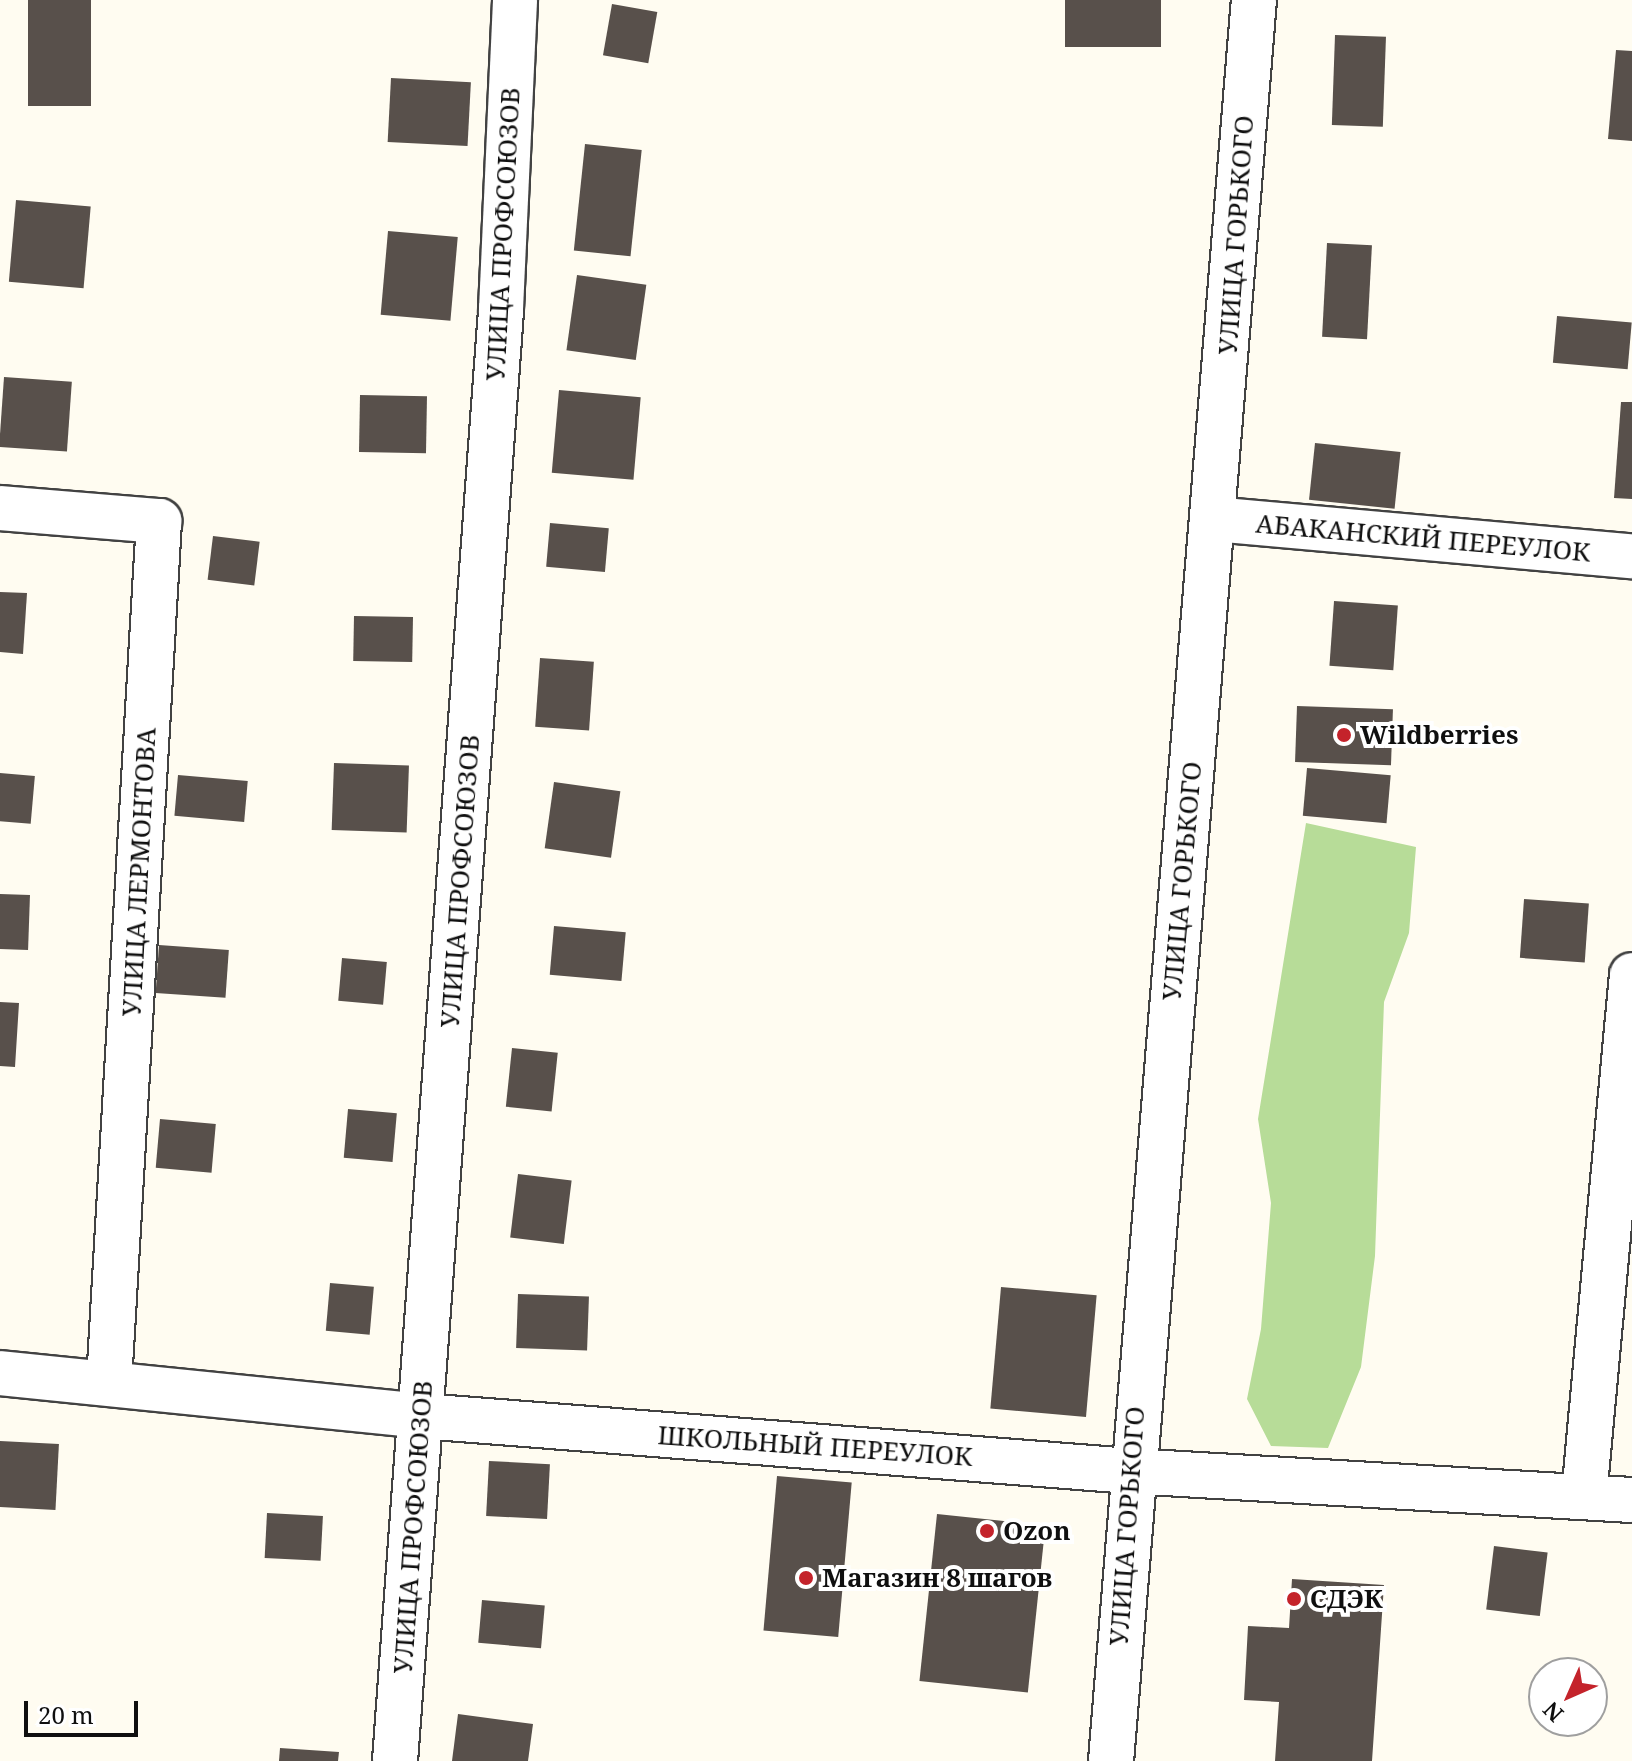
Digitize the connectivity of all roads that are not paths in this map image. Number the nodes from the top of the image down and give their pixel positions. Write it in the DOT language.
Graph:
graph roads {
  1 [pos="515,0"];
  2 [pos="1254,0"];
  3 [pos="0,508"];
  4 [pos="1214,519"];
  5 [pos="1632,556"];
  6 [pos="1632,975"];
  7 [pos="0,1373"];
  8 [pos="109,1383"];
  9 [pos="422,1416"];
  10 [pos="1130,1471"];
  11 [pos="1584,1496"];
  12 [pos="1632,1500"];
  13 [pos="395,1761"];
  14 [pos="1111,1761"];
  1 -- 9 [label="street, УЛИЦА ПРОФСОЮЗОВ"];
  2 -- 4 [label="street, УЛИЦА ГОРЬКОГО"];
  3 -- 8 [label="street, УЛИЦА ЛЕРМОНТОВА"];
  4 -- 5 [label="street, АБАКАНСКИЙ ПЕРЕУЛОК"];
  4 -- 10 [label="street, УЛИЦА ГОРЬКОГО"];
  6 -- 11 [label="street"];
  7 -- 8 [label="street, ШКОЛЬНЫЙ ПЕРЕУЛОК"];
  8 -- 9 [label="street, ШКОЛЬНЫЙ ПЕРЕУЛОК"];
  9 -- 10 [label="street, ШКОЛЬНЫЙ ПЕРЕУЛОК"];
  9 -- 13 [label="street, УЛИЦА ПРОФСОЮЗОВ"];
  10 -- 11 [label="street, ШКОЛЬНЫЙ ПЕРЕУЛОК"];
  10 -- 14 [label="street, УЛИЦА ГОРЬКОГО"];
  11 -- 12 [label="street, ШКОЛЬНЫЙ ПЕРЕУЛОК"];
}
